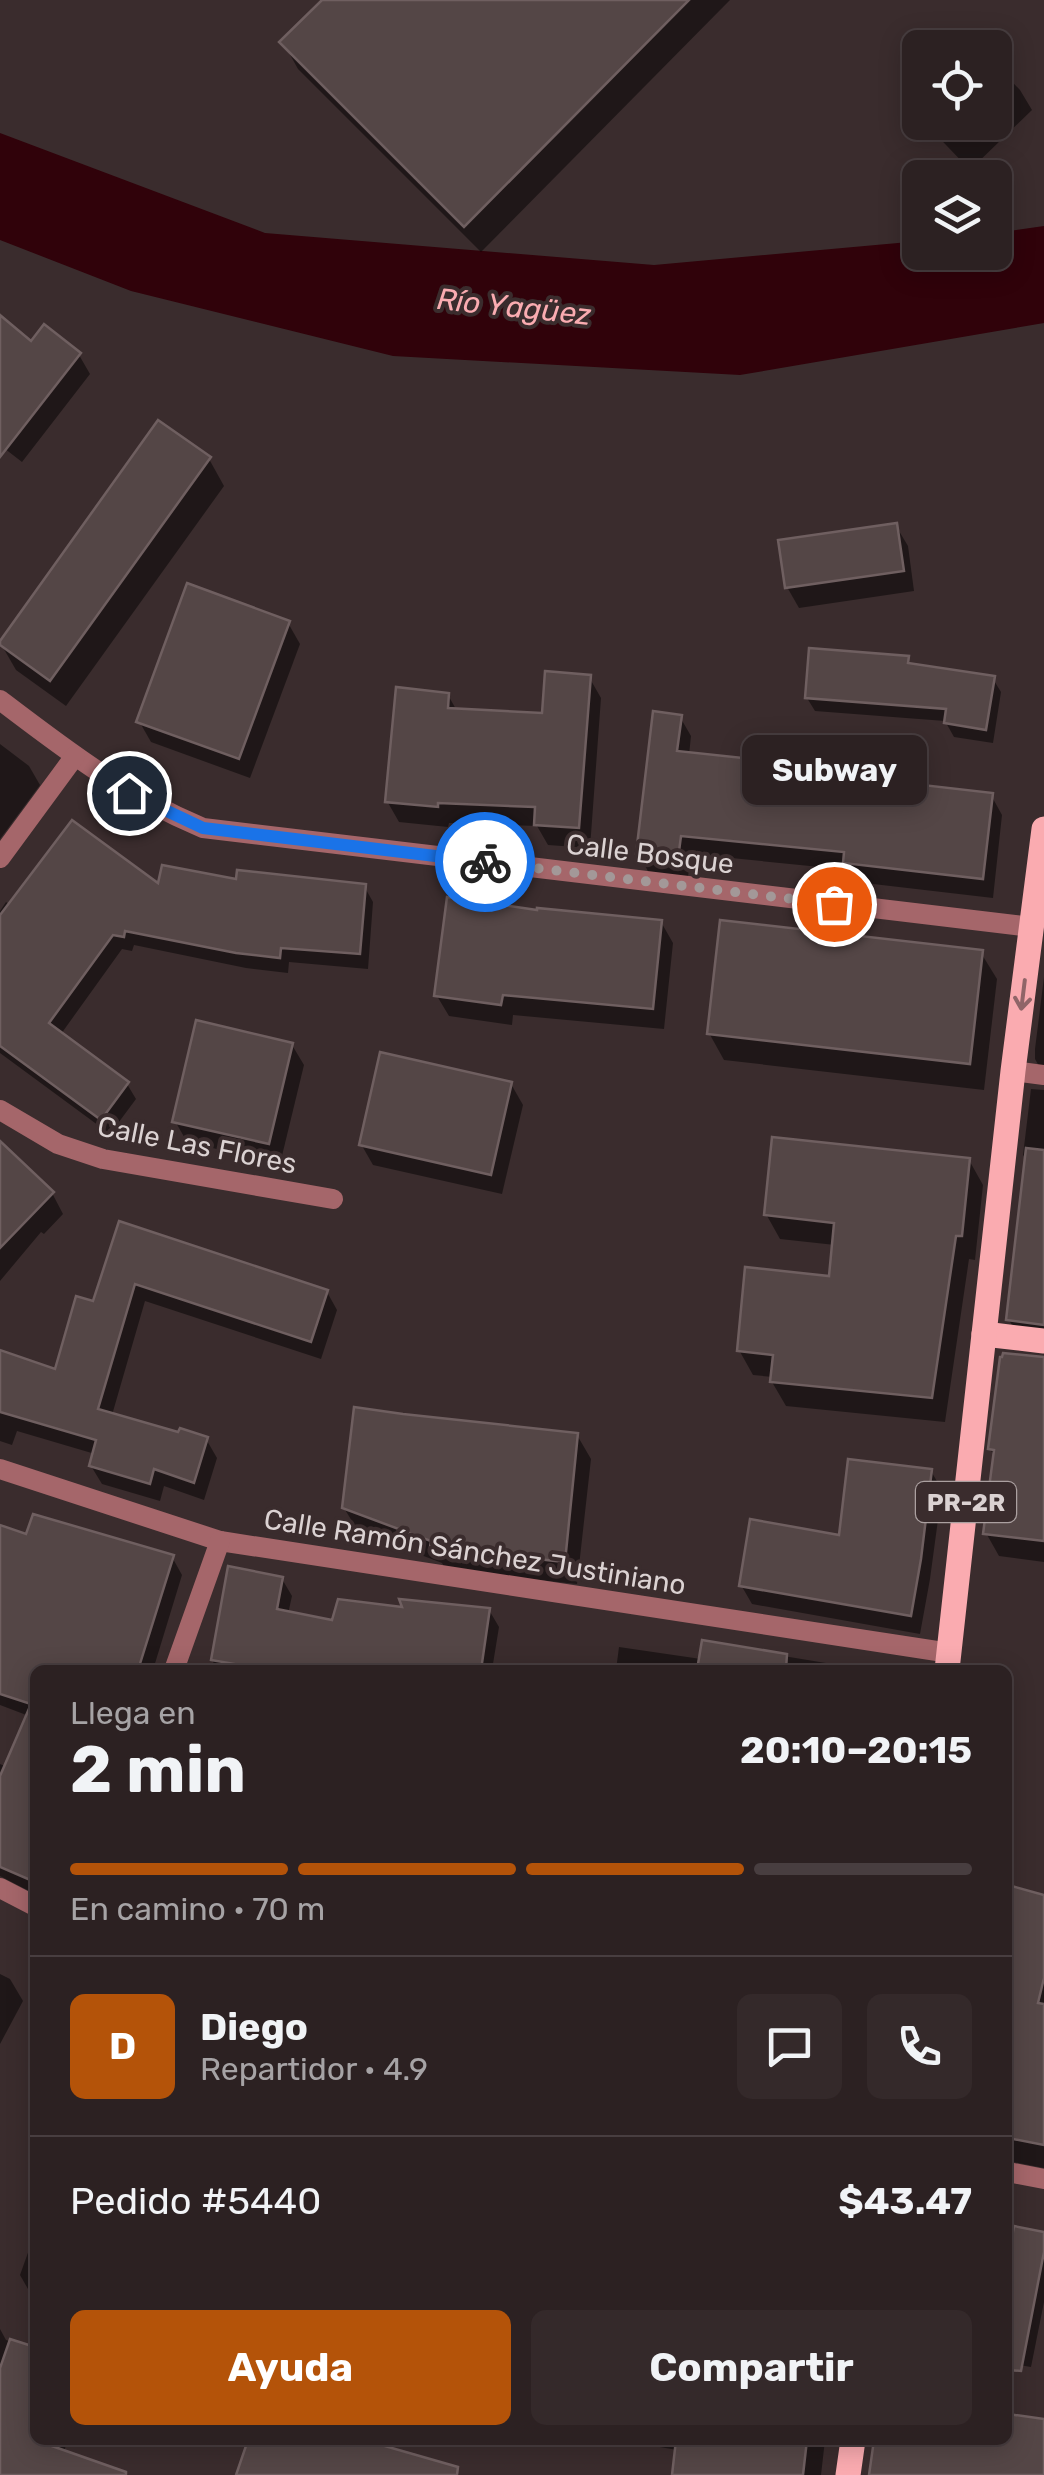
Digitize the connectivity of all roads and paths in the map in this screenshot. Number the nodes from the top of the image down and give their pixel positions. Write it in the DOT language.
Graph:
graph roads {
  1 [pos="0,700"];
  2 [pos="75,756"];
  3 [pos="1044,829"];
  4 [pos="0,858"];
  5 [pos="1032,927"];
  6 [pos="1013,1071"];
  7 [pos="1044,1074"];
  8 [pos="0,1110"];
  9 [pos="333,1199"];
  10 [pos="984,1334"];
  11 [pos="1044,1341"];
  12 [pos="0,1469"];
  13 [pos="220,1540"];
  14 [pos="948,1661"];
  15 [pos="176,1665"];
  16 [pos="0,1888"];
  17 [pos="30,1903"];
  18 [pos="1012,2173"];
  19 [pos="1044,2179"];
  20 [pos="851,2445"];
  21 [pos="848,2475"];
  1 -- 2 [label="street, Calle Bosque"];
  2 -- 4 [label="street"];
  2 -- 5 [label="street, Calle Bosque"];
  3 -- 5 [label="main road, PR-2R"];
  5 -- 6 [label="main road, PR-2R, one-way"];
  6 -- 7 [label="street"];
  6 -- 10 [label="main road, PR-2R"];
  8 -- 9 [label="street, Calle Las Flores"];
  10 -- 11 [label="main road"];
  10 -- 14 [label="main road, PR-2R"];
  12 -- 13 [label="street, Calle Ramón Sánchez Justiniano"];
  13 -- 14 [label="street, Calle Ramón Sánchez Justiniano"];
  13 -- 15 [label="street"];
  16 -- 17 [label="street"];
  18 -- 19 [label="street"];
  20 -- 21 [label="main road"];
}
